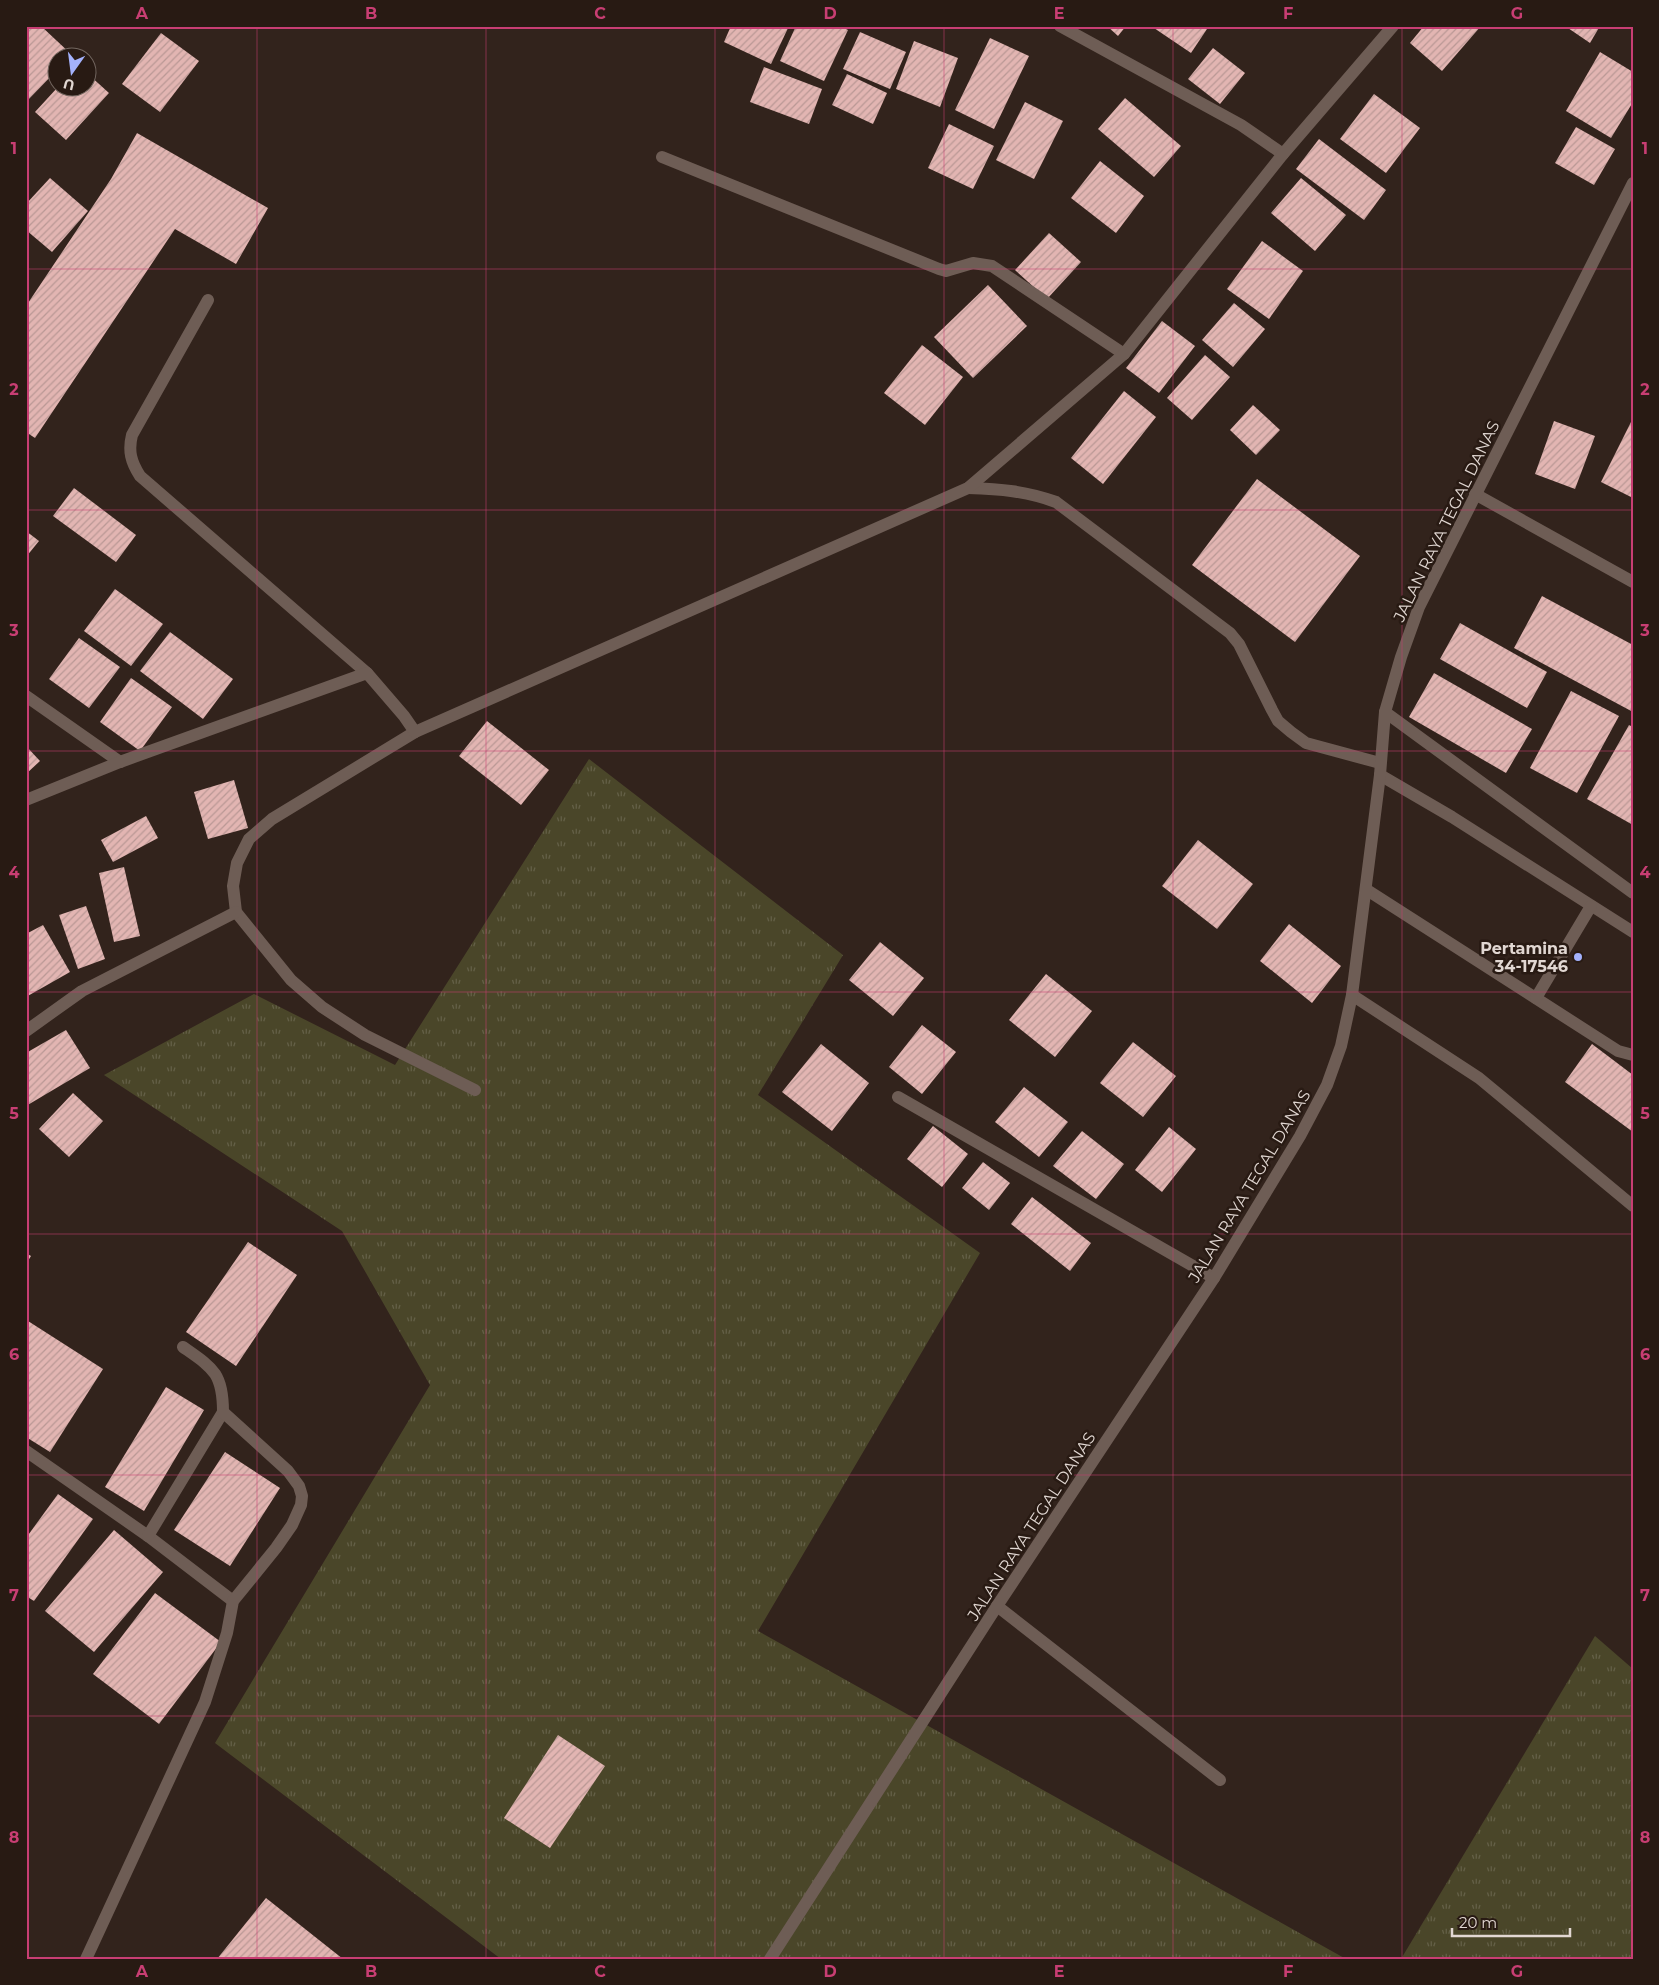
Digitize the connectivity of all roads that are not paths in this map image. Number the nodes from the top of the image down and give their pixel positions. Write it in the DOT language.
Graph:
graph roads {
  1 [pos="1060,26"];
  2 [pos="1393,26"];
  3 [pos="1283,154"];
  4 [pos="662,157"];
  5 [pos="1633,183"];
  6 [pos="208,300"];
  7 [pos="1124,354"];
  8 [pos="968,488"];
  9 [pos="1475,494"];
  10 [pos="1633,582"];
  11 [pos="367,673"];
  12 [pos="26,696"];
  13 [pos="1385,712"];
  14 [pos="415,732"];
  15 [pos="120,762"];
  16 [pos="1380,769"];
  17 [pos="26,800"];
  18 [pos="1367,890"];
  19 [pos="1633,893"];
  20 [pos="1591,906"];
  21 [pos="236,912"];
  22 [pos="1633,932"];
  23 [pos="1352,995"];
  24 [pos="1536,998"];
  25 [pos="26,1031"];
  26 [pos="1633,1055"];
  27 [pos="476,1090"];
  28 [pos="898,1097"];
  29 [pos="1633,1206"];
  30 [pos="1214,1278"];
  31 [pos="183,1347"];
  32 [pos="223,1412"];
  33 [pos="26,1451"];
  34 [pos="148,1536"];
  35 [pos="233,1601"];
  36 [pos="997,1606"];
  37 [pos="1220,1780"];
  38 [pos="86,1959"];
  39 [pos="770,1959"];
  1 -- 3 [label="street"];
  2 -- 3 [label="street"];
  3 -- 7 [label="street"];
  4 -- 7 [label="street"];
  5 -- 9 [label="street, JALAN RAYA TEGAL DANAS"];
  6 -- 11 [label="street"];
  7 -- 8 [label="street"];
  8 -- 14 [label="street"];
  8 -- 16 [label="street"];
  9 -- 10 [label="street"];
  9 -- 13 [label="street, JALAN RAYA TEGAL DANAS"];
  11 -- 14 [label="street"];
  11 -- 15 [label="street"];
  12 -- 15 [label="street"];
  13 -- 16 [label="street, JALAN RAYA TEGAL DANAS"];
  13 -- 19 [label="street"];
  14 -- 21 [label="street"];
  15 -- 17 [label="street"];
  16 -- 18 [label="street, JALAN RAYA TEGAL DANAS"];
  16 -- 20 [label="street"];
  18 -- 23 [label="street, JALAN RAYA TEGAL DANAS"];
  18 -- 24 [label="street"];
  20 -- 22 [label="street"];
  20 -- 24 [label="street"];
  21 -- 25 [label="street"];
  21 -- 27 [label="street"];
  23 -- 29 [label="street"];
  23 -- 30 [label="street, JALAN RAYA TEGAL DANAS"];
  24 -- 26 [label="street"];
  28 -- 30 [label="street"];
  30 -- 36 [label="street, JALAN RAYA TEGAL DANAS"];
  31 -- 32 [label="street"];
  32 -- 34 [label="street"];
  32 -- 35 [label="street"];
  33 -- 34 [label="street"];
  34 -- 35 [label="street"];
  35 -- 38 [label="street"];
  36 -- 37 [label="street"];
  36 -- 39 [label="street, JALAN RAYA TEGAL DANAS"];
}
